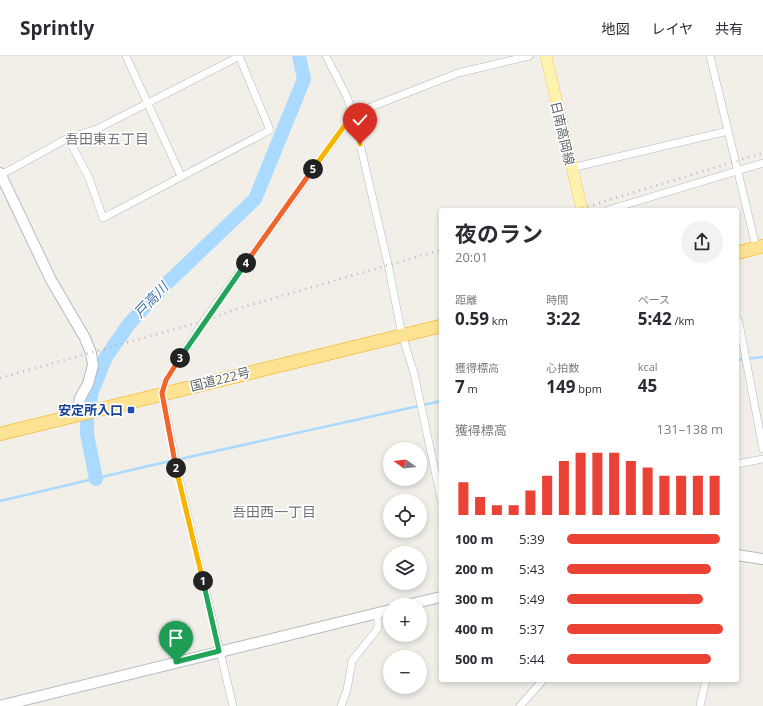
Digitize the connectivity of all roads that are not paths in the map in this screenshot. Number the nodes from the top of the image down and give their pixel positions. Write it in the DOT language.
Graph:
graph roads {
  1 [pos="126,56"];
  2 [pos="240,56"];
  3 [pos="326,56"];
  4 [pos="529,56"];
  5 [pos="546,56"];
  6 [pos="710,56"];
  7 [pos="148,104"];
  8 [pos="353,114"];
  9 [pos="728,131"];
  10 [pos="68,138"];
  11 [pos="763,164"];
  12 [pos="571,168"];
  13 [pos="738,170"];
  14 [pos="0,174"];
  15 [pos="181,176"];
  16 [pos="581,208"];
  17 [pos="614,208"];
  18 [pos="759,247"];
  19 [pos="739,252"];
  20 [pos="739,322"];
  21 [pos="439,326"];
  22 [pos="402,335"];
  23 [pos="162,393"];
  24 [pos="78,414"];
  25 [pos="0,434"];
  26 [pos="763,449"];
  27 [pos="763,459"];
  28 [pos="739,464"];
  29 [pos="439,490"];
  30 [pos="739,554"];
  31 [pos="763,559"];
  32 [pos="439,597"];
  33 [pos="427,600"];
  34 [pos="383,612"];
  35 [pos="378,613"];
  36 [pos="219,651"];
  37 [pos="541,682"];
  38 [pos="706,682"];
  39 [pos="0,706"];
  40 [pos="233,706"];
  41 [pos="341,706"];
  42 [pos="520,706"];
  43 [pos="700,706"];
  1 -- 7 [label="street"];
  2 -- 7 [label="street"];
  2 -- 15 [label="street"];
  3 -- 8 [label="street"];
  4 -- 8 [label="street"];
  5 -- 12 [label="main road, 日南高岡線"];
  6 -- 9 [label="street"];
  7 -- 10 [label="street"];
  7 -- 15 [label="street"];
  8 -- 22 [label="street"];
  8 -- 23 [label="street"];
  9 -- 12 [label="street"];
  9 -- 13 [label="street"];
  10 -- 14 [label="street"];
  10 -- 15 [label="street"];
  11 -- 13 [label="street"];
  12 -- 16 [label="main road, 日南高岡線"];
  13 -- 17 [label="street"];
  13 -- 18 [label="street"];
  14 -- 24 [label="street"];
  18 -- 19 [label="highway"];
  20 -- 26 [label="street"];
  21 -- 22 [label="highway, 国道222号"];
  22 -- 23 [label="highway, 国道222号"];
  22 -- 29 [label="street"];
  23 -- 24 [label="highway, 国道222号"];
  23 -- 36 [label="street"];
  24 -- 25 [label="highway, 国道222号"];
  27 -- 28 [label="street"];
  30 -- 31 [label="street"];
  32 -- 33 [label="street"];
  34 -- 35 [label="street"];
  35 -- 36 [label="street"];
  35 -- 41 [label="street"];
  36 -- 39 [label="street"];
  36 -- 40 [label="street"];
  37 -- 42 [label="street"];
  38 -- 43 [label="street"];
}
